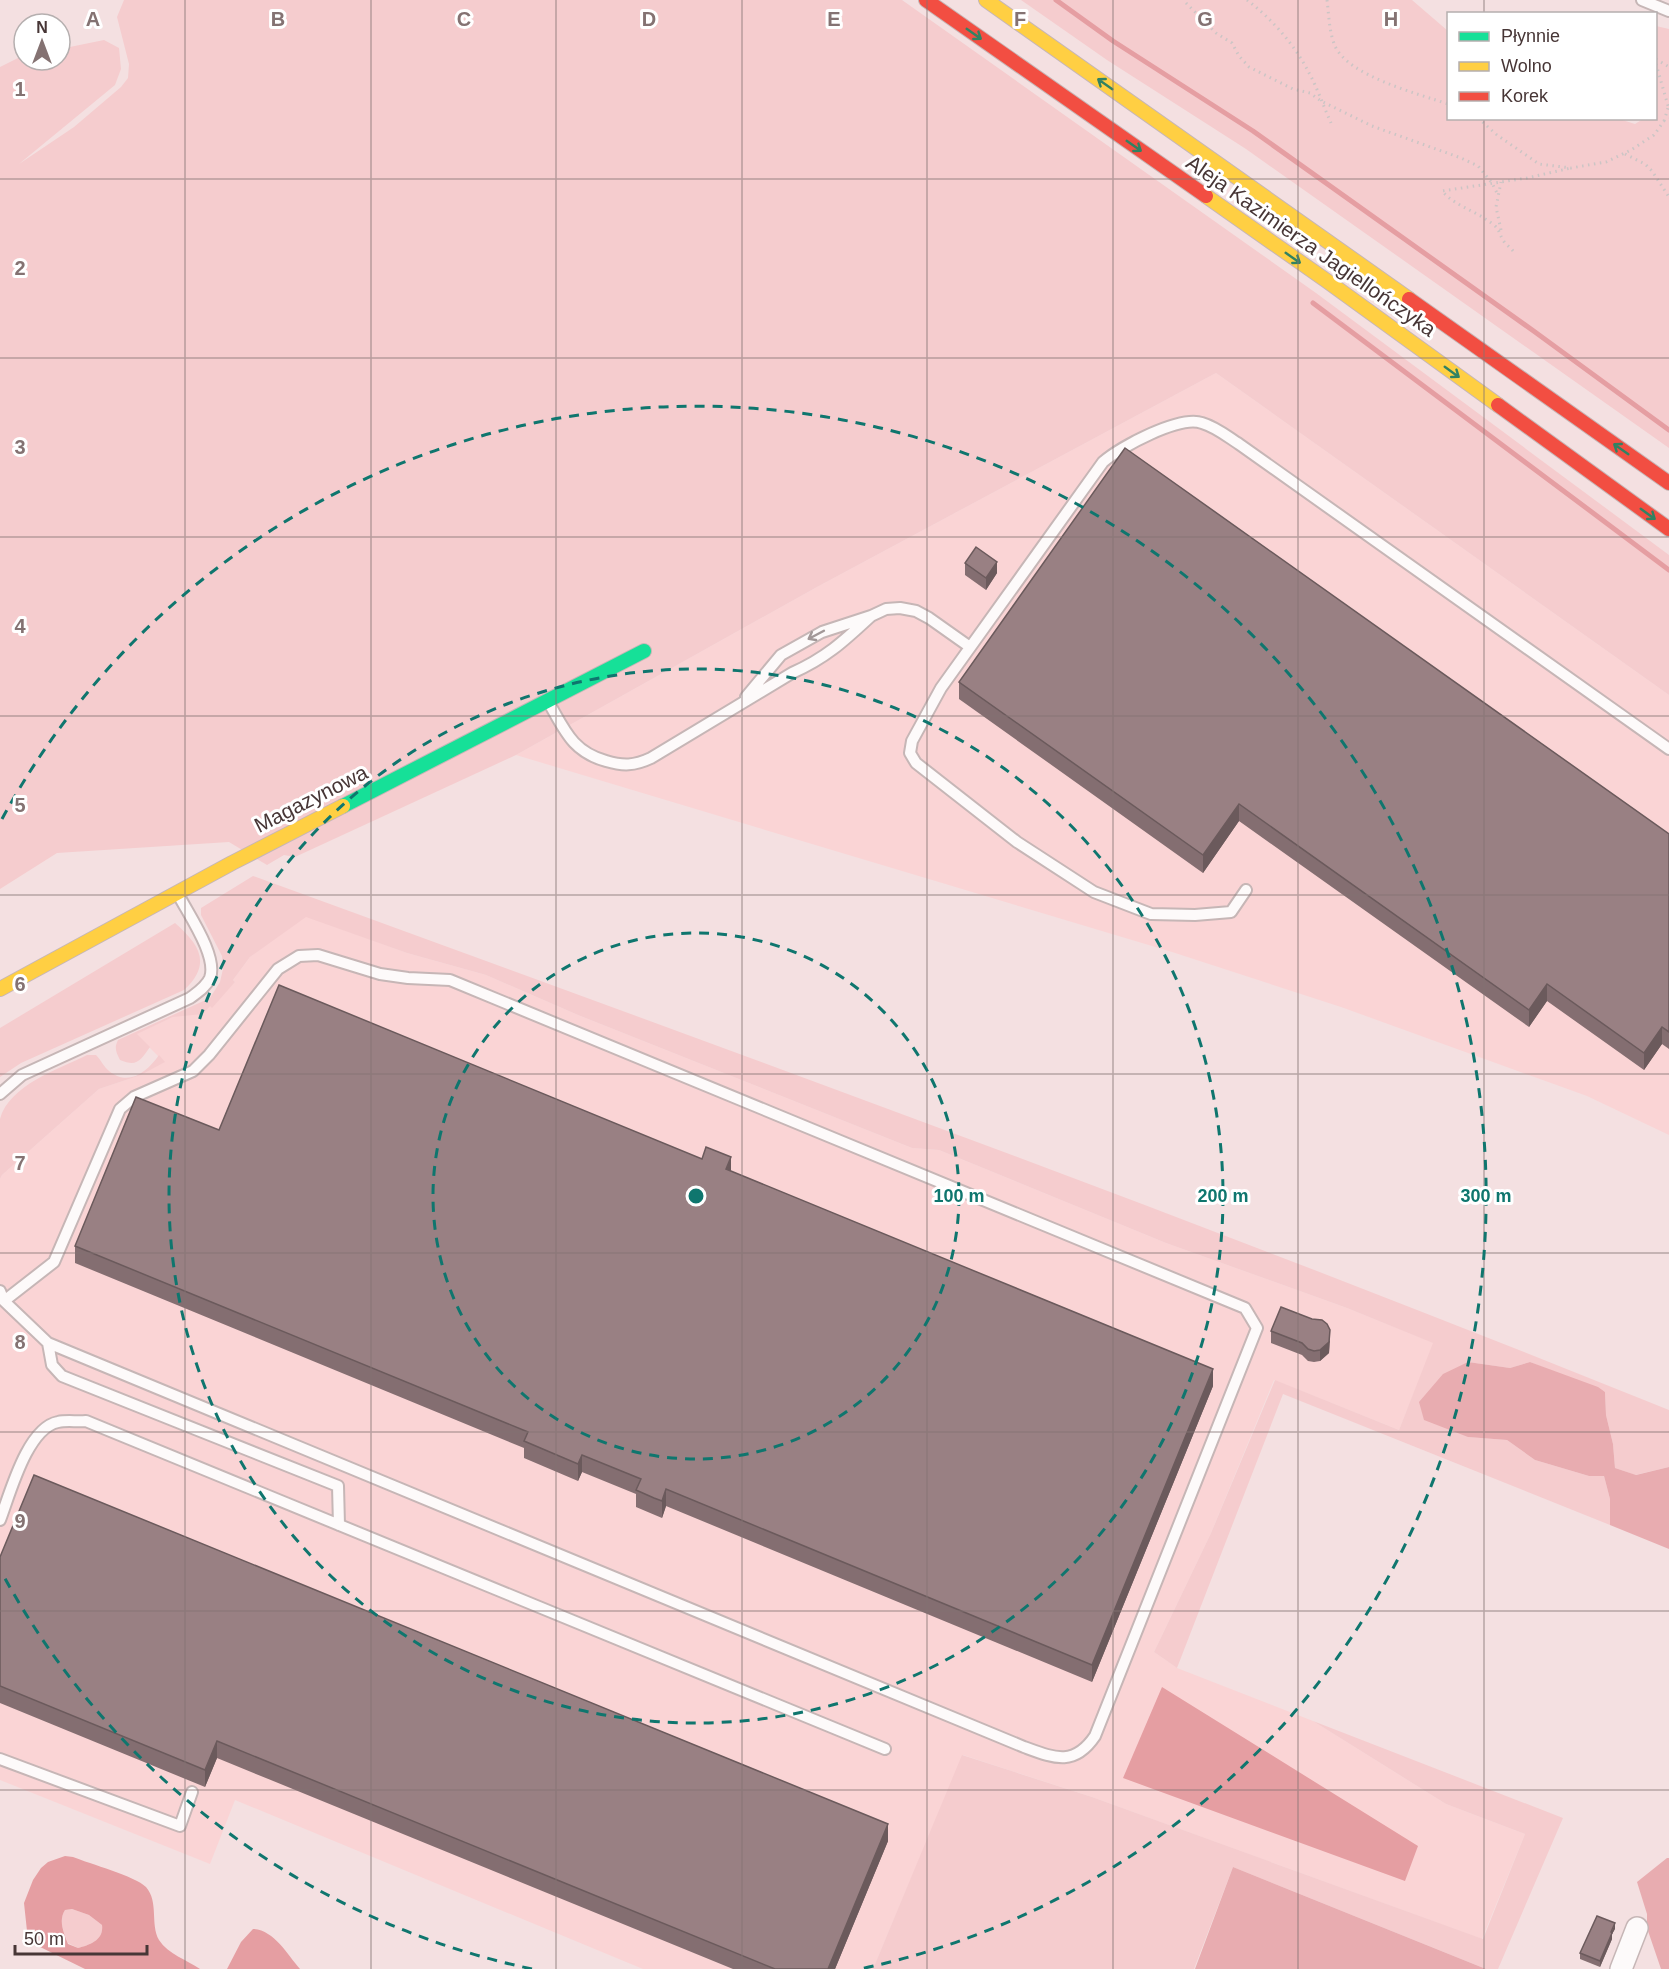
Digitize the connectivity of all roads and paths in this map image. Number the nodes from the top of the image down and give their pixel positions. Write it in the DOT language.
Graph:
graph roads {
  1 [pos="926,0"];
  2 [pos="986,0"];
  3 [pos="1247,0"];
  4 [pos="1327,0"];
  5 [pos="1642,0"];
  6 [pos="1186,3"];
  7 [pos="1669,11"];
  8 [pos="1657,67"];
  9 [pos="1321,101"];
  10 [pos="1447,103"];
  11 [pos="1669,108"];
  12 [pos="1669,118"];
  13 [pos="1480,120"];
  14 [pos="1664,121"];
  15 [pos="1331,123"];
  16 [pos="1625,154"];
  17 [pos="1571,168"];
  18 [pos="1501,182"];
  19 [pos="1492,183"];
  20 [pos="1498,195"];
  21 [pos="1669,197"];
  22 [pos="1501,232"];
  23 [pos="1513,251"];
  24 [pos="1669,483"];
  25 [pos="1669,529"];
  26 [pos="871,616"];
  27 [pos="970,647"];
  28 [pos="644,651"];
  29 [pos="547,700"];
  30 [pos="740,704"];
  31 [pos="1669,749"];
  32 [pos="1246,890"];
  33 [pos="178,894"];
  34 [pos="0,989"];
  35 [pos="0,1094"];
  36 [pos="2,1296"];
  37 [pos="48,1343"];
  38 [pos="0,1520"];
  39 [pos="339,1525"];
  40 [pos="885,1749"];
  41 [pos="0,1759"];
  42 [pos="192,1792"];
  43 [pos="1636,1928"];
  44 [pos="1621,1969"];
  1 -- 25 [label="main road, Aleja Kazimierza Jagiellończyka, one-way"];
  24 -- 2 [label="main road, Aleja Kazimierza Jagiellończyka, one-way"];
  3 -- 9 [label="path"];
  4 -- 10 [label="path"];
  5 -- 7 [label="lane"];
  6 -- 9 [label="path"];
  8 -- 11 [label="path"];
  9 -- 15 [label="path"];
  9 -- 19 [label="path"];
  11 -- 14 [label="path"];
  12 -- 14 [label="path"];
  13 -- 17 [label="path"];
  14 -- 16 [label="path"];
  16 -- 17 [label="path"];
  16 -- 21 [label="path"];
  17 -- 18 [label="path"];
  18 -- 19 [label="path"];
  18 -- 20 [label="path"];
  19 -- 20 [label="path"];
  19 -- 22 [label="path"];
  20 -- 22 [label="path"];
  22 -- 23 [label="path"];
  26 -- 27 [label="lane"];
  26 -- 30 [label="lane"];
  26 -- 30 [label="lane, one-way"];
  27 -- 31 [label="lane"];
  27 -- 32 [label="lane"];
  28 -- 29 [label="main road, Magazynowa"];
  29 -- 30 [label="lane"];
  29 -- 33 [label="main road, Magazynowa"];
  33 -- 34 [label="main road, Magazynowa"];
  33 -- 35 [label="lane"];
  36 -- 37 [label="lane"];
  36 -- 37 [label="lane"];
  37 -- 39 [label="lane"];
  38 -- 39 [label="lane"];
  39 -- 40 [label="lane"];
  41 -- 42 [label="lane"];
  43 -- 44 [label="street"];
}
